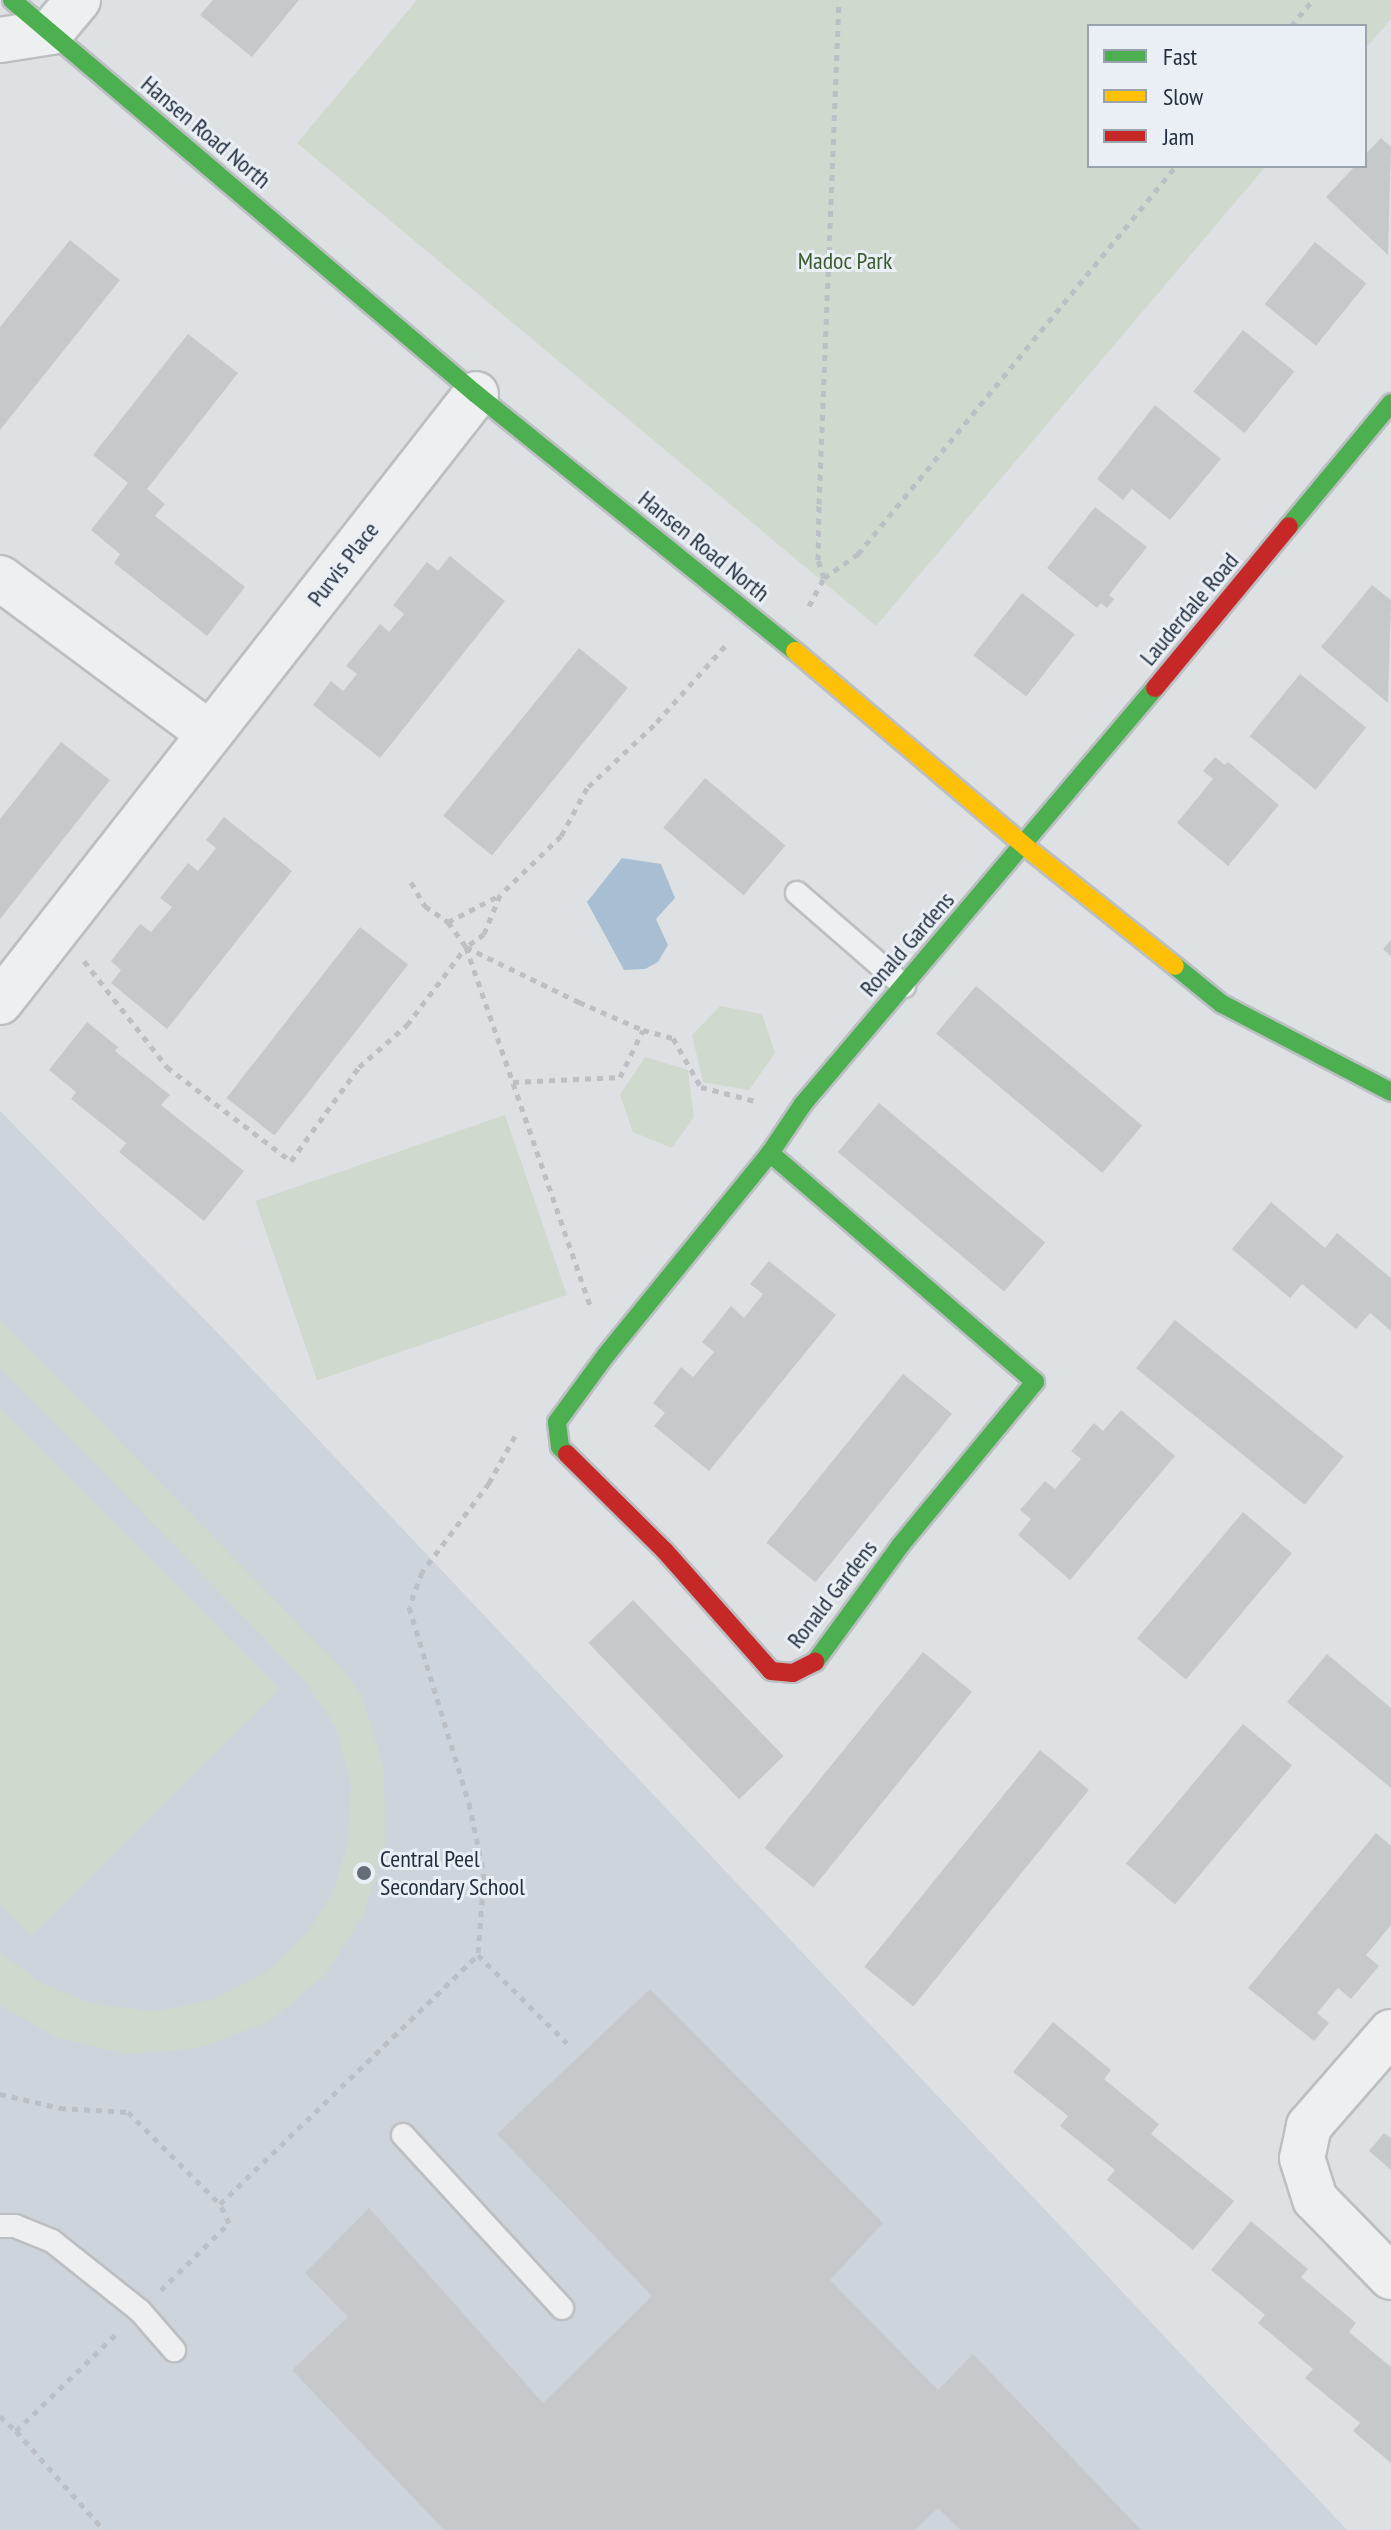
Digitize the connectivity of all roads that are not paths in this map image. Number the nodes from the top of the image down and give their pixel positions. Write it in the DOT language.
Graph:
graph roads {
  1 [pos="12,0"];
  2 [pos="64,16"];
  3 [pos="0,40"];
  4 [pos="476,394"];
  5 [pos="1391,403"];
  6 [pos="0,578"];
  7 [pos="209,733"];
  8 [pos="1025,845"];
  9 [pos="797,893"];
  10 [pos="904,986"];
  11 [pos="0,1002"];
  12 [pos="1391,1092"];
  13 [pos="770,1153"];
  14 [pos="1391,2032"];
  15 [pos="403,2135"];
  16 [pos="0,2226"];
  17 [pos="1391,2277"];
  18 [pos="562,2308"];
  19 [pos="174,2350"];
  1 -- 2 [label="street, Hansen Road North"];
  2 -- 3 [label="street"];
  2 -- 4 [label="street, Hansen Road North"];
  4 -- 7 [label="street, Purvis Place"];
  4 -- 8 [label="street, Hansen Road North"];
  5 -- 8 [label="street, Lauderdale Road"];
  6 -- 7 [label="street"];
  7 -- 11 [label="street, Purvis Place"];
  8 -- 10 [label="street, Ronald Gardens"];
  8 -- 12 [label="street, Hansen Road North"];
  9 -- 10 [label="lane"];
  10 -- 13 [label="street, Ronald Gardens"];
  13 -- 13 [label="street, Ronald Gardens"];
  14 -- 17 [label="street"];
  15 -- 18 [label="lane"];
  16 -- 19 [label="lane"];
}
